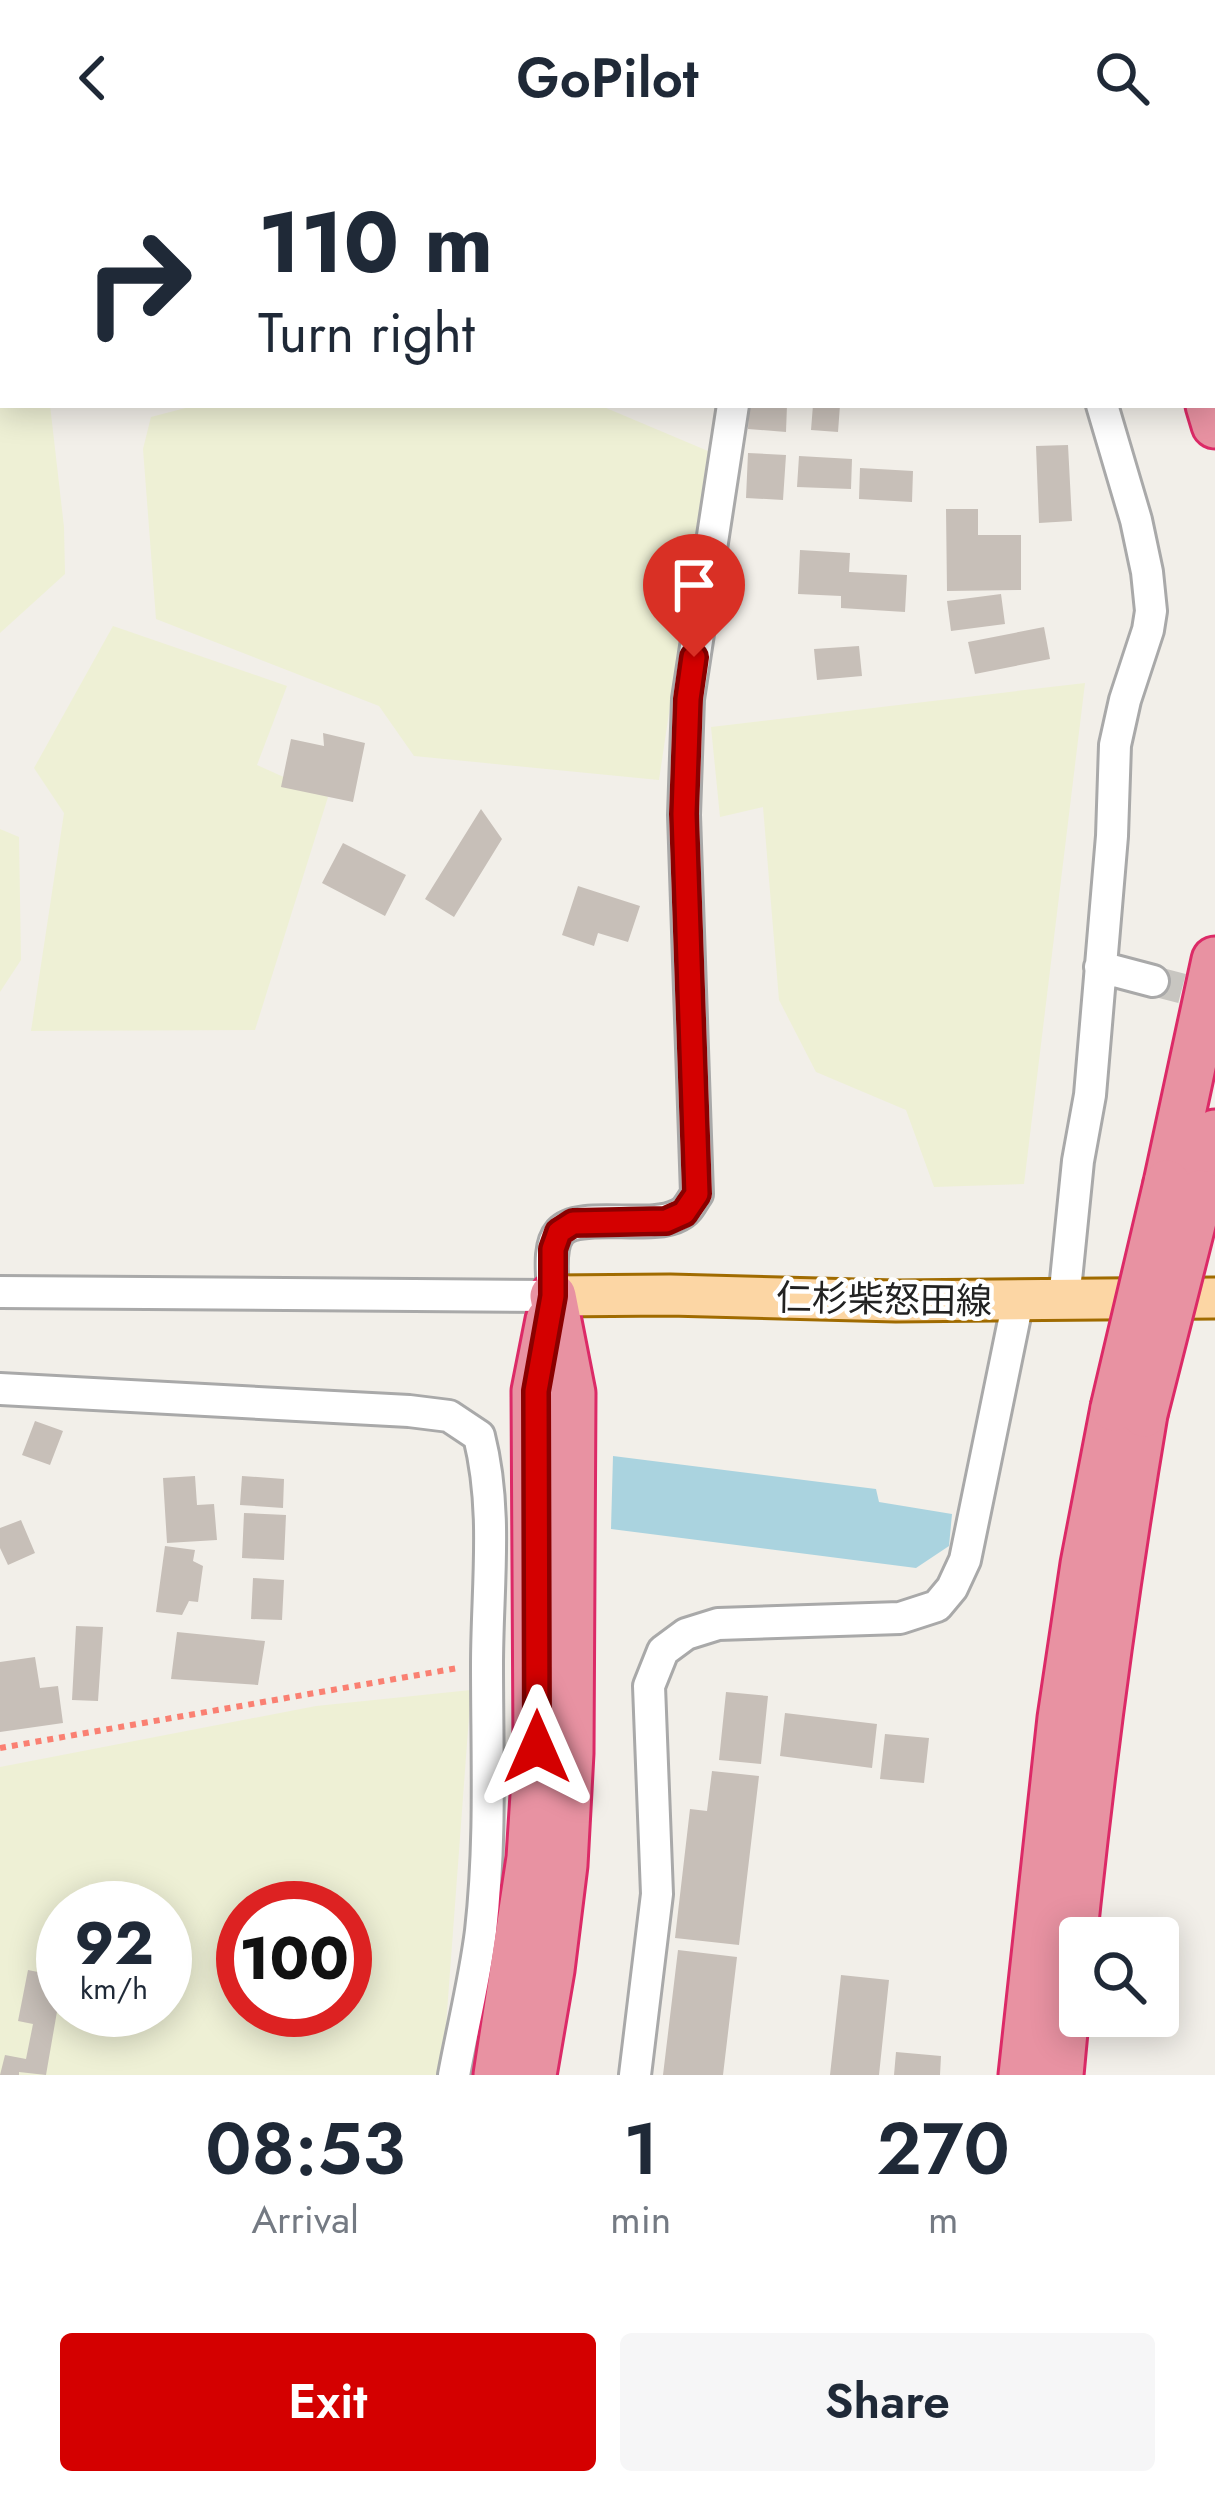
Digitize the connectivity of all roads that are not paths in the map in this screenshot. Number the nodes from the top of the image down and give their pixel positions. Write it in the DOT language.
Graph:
graph roads {
  1 [pos="733,408"];
  2 [pos="1103,408"];
  3 [pos="1215,959"];
  4 [pos="1100,967"];
  5 [pos="1153,981"];
  6 [pos="1215,1133"];
  7 [pos="1184,1188"];
  8 [pos="0,1292"];
  9 [pos="553,1296"];
  10 [pos="1215,1298"];
  11 [pos="1064,1300"];
  12 [pos="1018,1301"];
  13 [pos="0,1389"];
  14 [pos="1130,1411"];
  15 [pos="454,2075"];
  16 [pos="497,2075"];
  17 [pos="532,2075"];
  18 [pos="635,2075"];
  19 [pos="1022,2075"];
  20 [pos="1060,2075"];
  1 -- 9 [label="street"];
  2 -- 4 [label="street"];
  3 -- 7 [label="highway"];
  4 -- 5 [label="street"];
  4 -- 11 [label="street"];
  6 -- 7 [label="highway"];
  7 -- 14 [label="highway, bridge"];
  8 -- 9 [label="street"];
  9 -- 12 [label="main road, 仁杉柴怒田線"];
  9 -- 16 [label="highway"];
  9 -- 17 [label="highway"];
  10 -- 11 [label="main road, 仁杉柴怒田線"];
  11 -- 12 [label="main road, 仁杉柴怒田線"];
  12 -- 18 [label="street"];
  13 -- 15 [label="street"];
  14 -- 19 [label="highway"];
  14 -- 20 [label="highway"];
}
